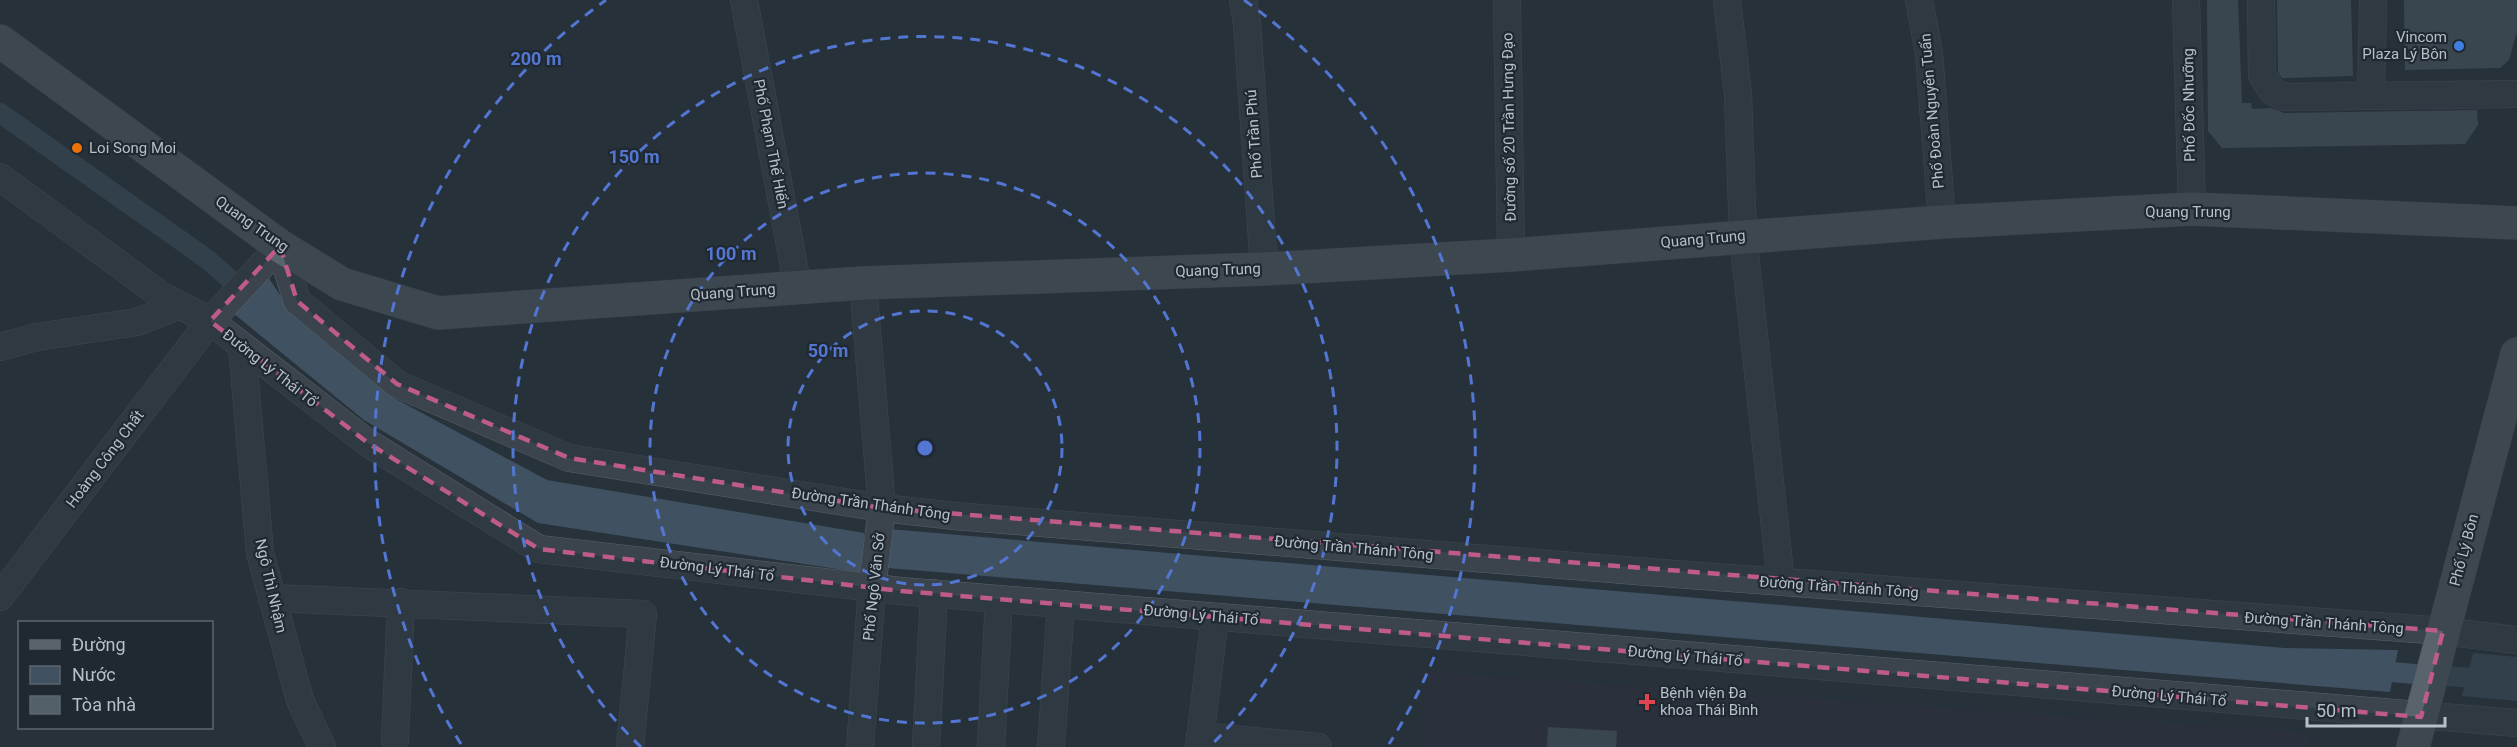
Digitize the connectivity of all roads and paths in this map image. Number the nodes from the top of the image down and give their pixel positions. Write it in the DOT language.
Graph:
graph roads {
  1 [pos="744,0"];
  2 [pos="1243,0"];
  3 [pos="1507,0"];
  4 [pos="1727,0"];
  5 [pos="1919,0"];
  6 [pos="2186,0"];
  7 [pos="2261,0"];
  8 [pos="2373,0"];
  9 [pos="0,41"];
  10 [pos="2517,94"];
  11 [pos="2372,96"];
  12 [pos="0,177"];
  13 [pos="2192,209"];
  14 [pos="1942,222"];
  15 [pos="2517,223"];
  16 [pos="1743,236"];
  17 [pos="271,255"];
  18 [pos="1511,255"];
  19 [pos="1264,268"];
  20 [pos="863,283"];
  21 [pos="798,288"];
  22 [pos="178,306"];
  23 [pos="217,314"];
  24 [pos="242,346"];
  25 [pos="0,347"];
  26 [pos="2517,354"];
  27 [pos="881,515"];
  28 [pos="874,577"];
  29 [pos="1781,582"];
  30 [pos="934,593"];
  31 [pos="0,597"];
  32 [pos="273,598"];
  33 [pos="999,599"];
  34 [pos="401,602"];
  35 [pos="1061,604"];
  36 [pos="1215,617"];
  37 [pos="2442,632"];
  38 [pos="2517,640"];
  39 [pos="2517,723"];
  40 [pos="2417,732"];
  41 [pos="395,740"];
  42 [pos="1200,742"];
  43 [pos="322,747"];
  44 [pos="630,747"];
  45 [pos="860,747"];
  46 [pos="926,747"];
  47 [pos="990,747"];
  48 [pos="1051,747"];
  49 [pos="1318,747"];
  1 -- 21 [label="street, Phố Phạm Thế Hiển"];
  2 -- 19 [label="street, Phố Trần Phú"];
  3 -- 18 [label="street, Đường số 20 Trần Hưng Đạo"];
  4 -- 16 [label="street"];
  5 -- 14 [label="street, Phố Đoàn Nguyên Tuấn"];
  6 -- 13 [label="street, Phố Đốc Nhưỡng"];
  7 -- 11 [label="street"];
  8 -- 11 [label="street"];
  9 -- 17 [label="main road, Quang Trung"];
  10 -- 11 [label="street"];
  12 -- 22 [label="street, Đường Lý Thái Tổ"];
  13 -- 14 [label="main road, Quang Trung"];
  13 -- 15 [label="main road, Quang Trung"];
  14 -- 16 [label="main road, Quang Trung"];
  16 -- 18 [label="main road, Quang Trung"];
  16 -- 29 [label="street"];
  17 -- 21 [label="main road, Quang Trung"];
  17 -- 23 [label="street, Hoàng Công Chất"];
  17 -- 27 [label="street, Đường Trần Thánh Tông"];
  18 -- 19 [label="main road, Quang Trung"];
  19 -- 20 [label="main road, Quang Trung"];
  20 -- 21 [label="main road, Quang Trung"];
  20 -- 27 [label="street, Phố Ngô Văn Sở"];
  22 -- 23 [label="street, Đường Lý Thái Tổ"];
  22 -- 25 [label="street"];
  23 -- 24 [label="street, Đường Lý Thái Tổ"];
  23 -- 31 [label="street, Hoàng Công Chất"];
  24 -- 28 [label="street, Đường Lý Thái Tổ"];
  24 -- 32 [label="street, Ngô Thì Nhậm"];
  26 -- 37 [label="main road, Phố Lý Bôn"];
  27 -- 28 [label="street, Phố Ngô Văn Sở"];
  27 -- 29 [label="street, Đường Trần Thánh Tông"];
  28 -- 30 [label="street, Đường Lý Thái Tổ"];
  28 -- 45 [label="street, Phố Ngô Văn Sở"];
  29 -- 37 [label="street, Đường Trần Thánh Tông"];
  30 -- 33 [label="street, Đường Lý Thái Tổ"];
  30 -- 46 [label="street"];
  32 -- 34 [label="street"];
  32 -- 43 [label="street, Ngô Thì Nhậm"];
  33 -- 35 [label="street, Đường Lý Thái Tổ"];
  33 -- 47 [label="street"];
  34 -- 41 [label="street"];
  34 -- 44 [label="street"];
  35 -- 36 [label="street, Đường Lý Thái Tổ"];
  35 -- 48 [label="street"];
  36 -- 40 [label="street, Đường Lý Thái Tổ"];
  36 -- 42 [label="street"];
  37 -- 38 [label="street, Đường Trần Thánh Tông"];
  37 -- 40 [label="main road, Phố Lý Bôn"];
  39 -- 40 [label="street, Đường Lý Thái Tổ"];
  42 -- 49 [label="street"];
}
